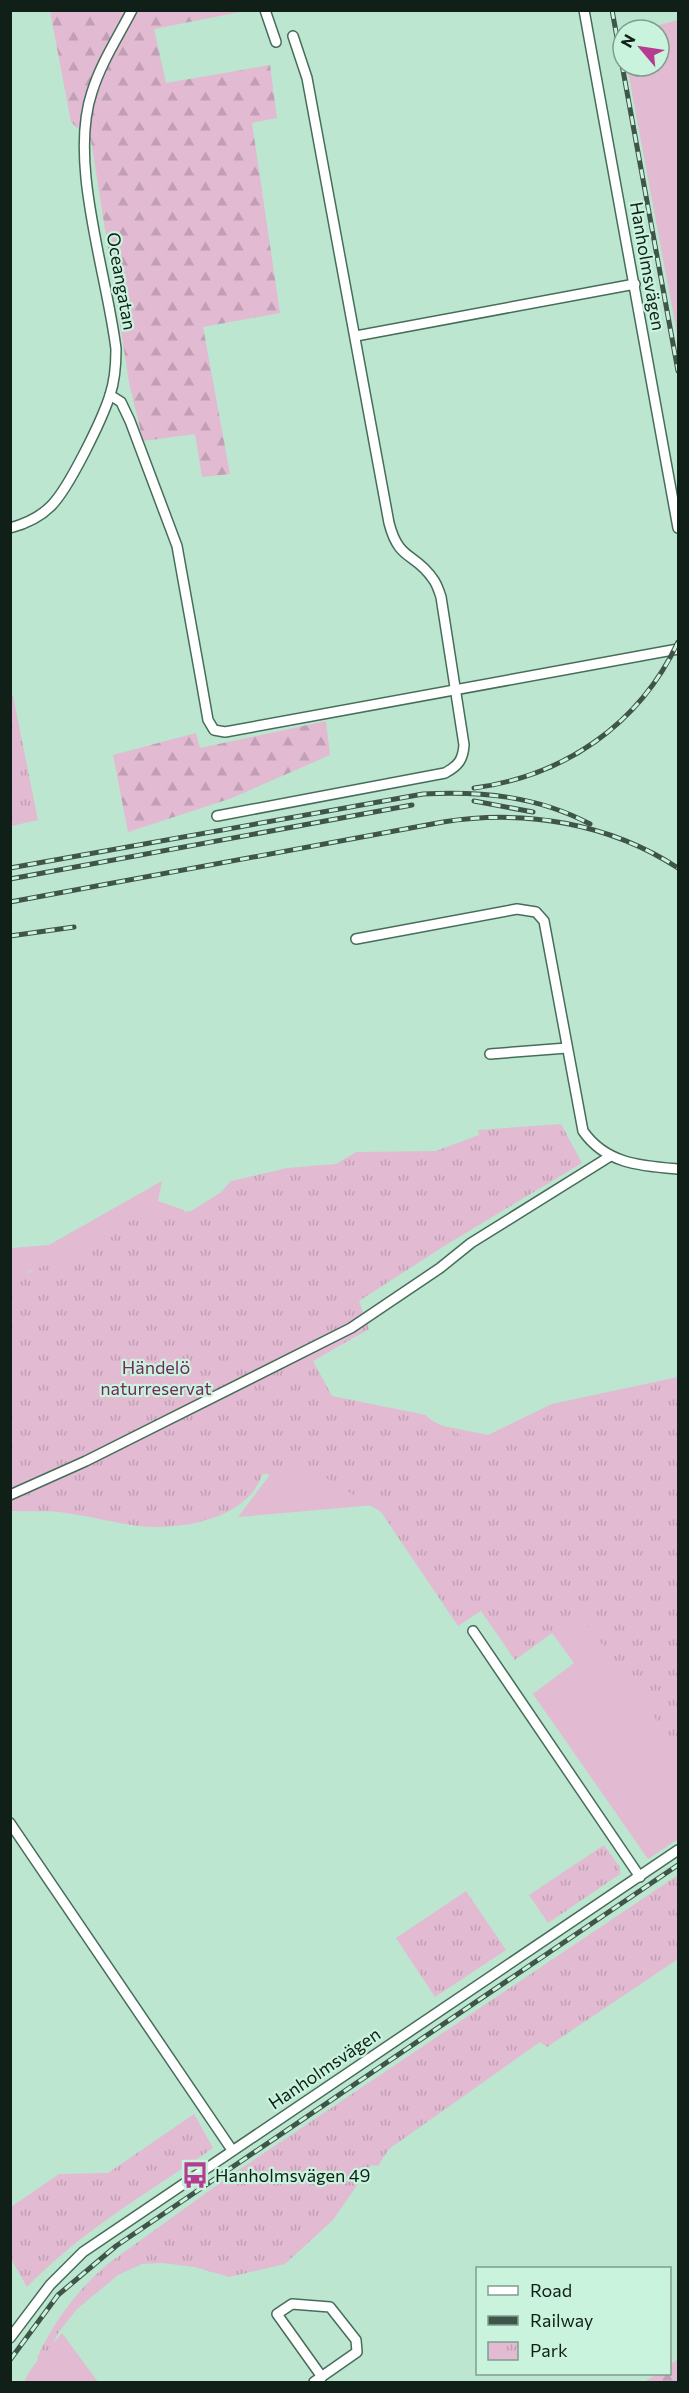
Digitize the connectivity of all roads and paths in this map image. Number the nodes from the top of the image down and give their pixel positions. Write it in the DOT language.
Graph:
graph roads {
  1 [pos="132,10"];
  2 [pos="265,10"];
  3 [pos="584,10"];
  4 [pos="293,36"];
  5 [pos="276,42"];
  6 [pos="635,284"];
  7 [pos="356,336"];
  8 [pos="110,395"];
  9 [pos="10,528"];
  10 [pos="678,528"];
  11 [pos="678,649"];
  12 [pos="456,690"];
  13 [pos="217,816"];
  14 [pos="356,939"];
  15 [pos="567,1048"];
  16 [pos="490,1054"];
  17 [pos="609,1156"];
  18 [pos="678,1169"];
  19 [pos="10,1495"];
  20 [pos="473,1631"];
  21 [pos="10,1823"];
  22 [pos="678,1850"];
  23 [pos="640,1877"];
  24 [pos="232,2150"];
  25 [pos="10,2338"];
  26 [pos="318,2380"];
  1 -- 8 [label="street, Oceangatan"];
  2 -- 5 [label="street"];
  3 -- 6 [label="street, Hanholmsvägen"];
  4 -- 7 [label="street"];
  6 -- 7 [label="street"];
  6 -- 10 [label="street, Hanholmsvägen"];
  7 -- 12 [label="street"];
  8 -- 9 [label="street, Oceangatan"];
  8 -- 12 [label="street"];
  11 -- 12 [label="street"];
  12 -- 13 [label="street"];
  14 -- 15 [label="street"];
  15 -- 16 [label="street"];
  15 -- 17 [label="street"];
  17 -- 18 [label="street"];
  17 -- 19 [label="street"];
  20 -- 23 [label="street"];
  21 -- 24 [label="street"];
  22 -- 23 [label="street, Hanholmsvägen"];
  23 -- 24 [label="street, Hanholmsvägen"];
  24 -- 25 [label="street, Hanholmsvägen"];
  26 -- 26 [label="street"];
}
